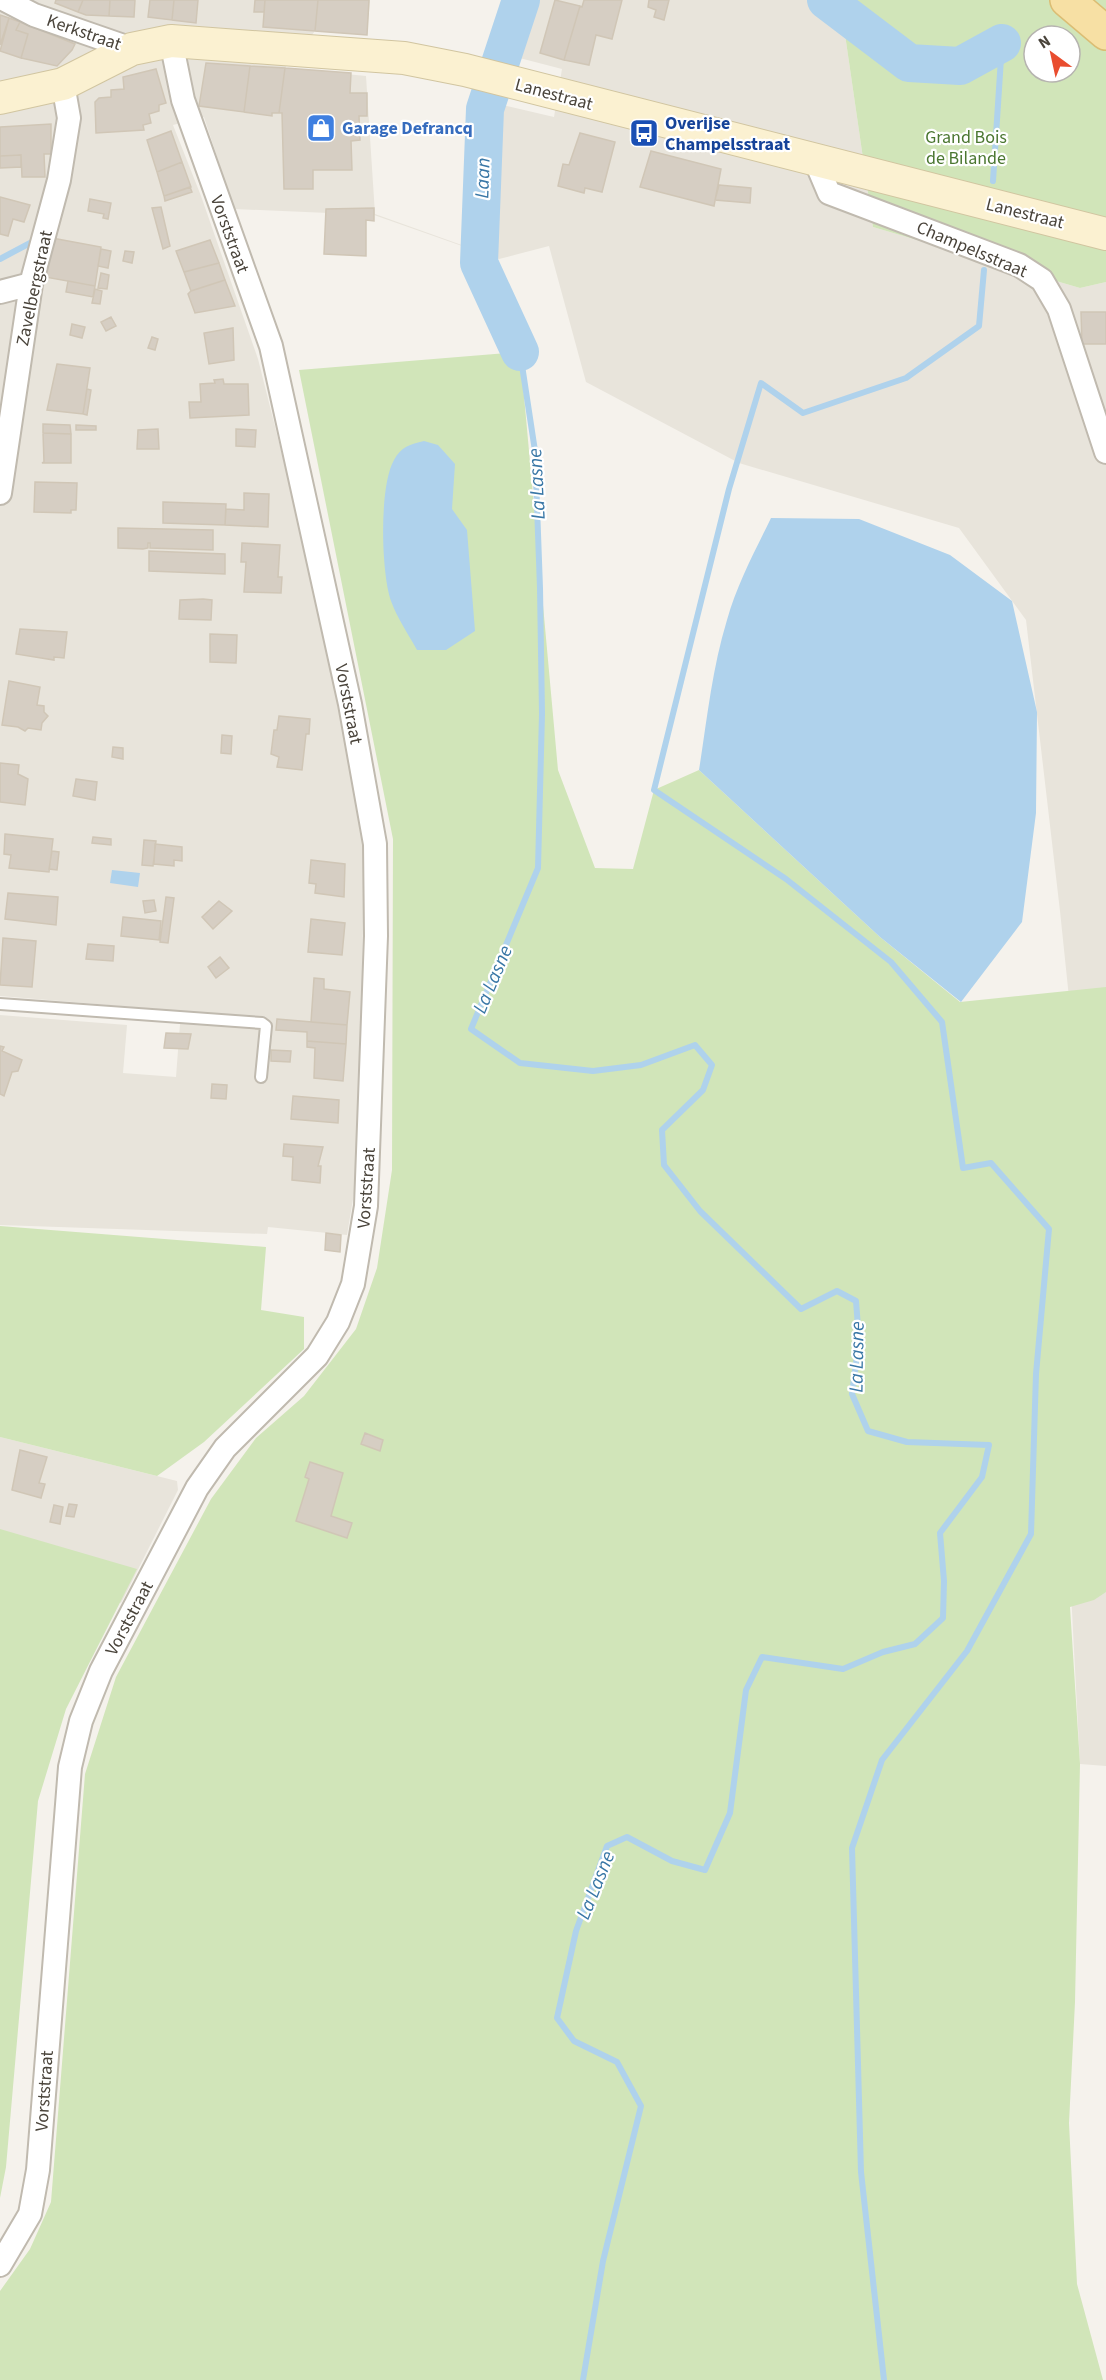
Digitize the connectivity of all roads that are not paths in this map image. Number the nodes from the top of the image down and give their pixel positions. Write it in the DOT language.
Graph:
graph roads {
  1 [pos="4,0"];
  2 [pos="1067,0"];
  3 [pos="1106,33"];
  4 [pos="171,41"];
  5 [pos="132,49"];
  6 [pos="63,84"];
  7 [pos="0,98"];
  8 [pos="815,160"];
  9 [pos="1106,234"];
  10 [pos="31,284"];
  11 [pos="0,292"];
  12 [pos="1106,452"];
  13 [pos="0,492"];
  14 [pos="0,1004"];
  15 [pos="261,1077"];
  16 [pos="0,2265"];
  1 -- 5 [label="street, Kerkstraat"];
  2 -- 3 [label="main road"];
  4 -- 5 [label="street, Lanestraat"];
  4 -- 8 [label="street, Lanestraat"];
  4 -- 16 [label="street, Vorststraat"];
  5 -- 6 [label="street, Lanestraat"];
  6 -- 7 [label="street, Lanestraat"];
  6 -- 10 [label="street, Zavelbergstraat"];
  8 -- 9 [label="street, Lanestraat"];
  8 -- 12 [label="street, Champelsstraat"];
  10 -- 11 [label="street"];
  10 -- 13 [label="street, Zavelbergstraat"];
  14 -- 15 [label="lane"];
}
